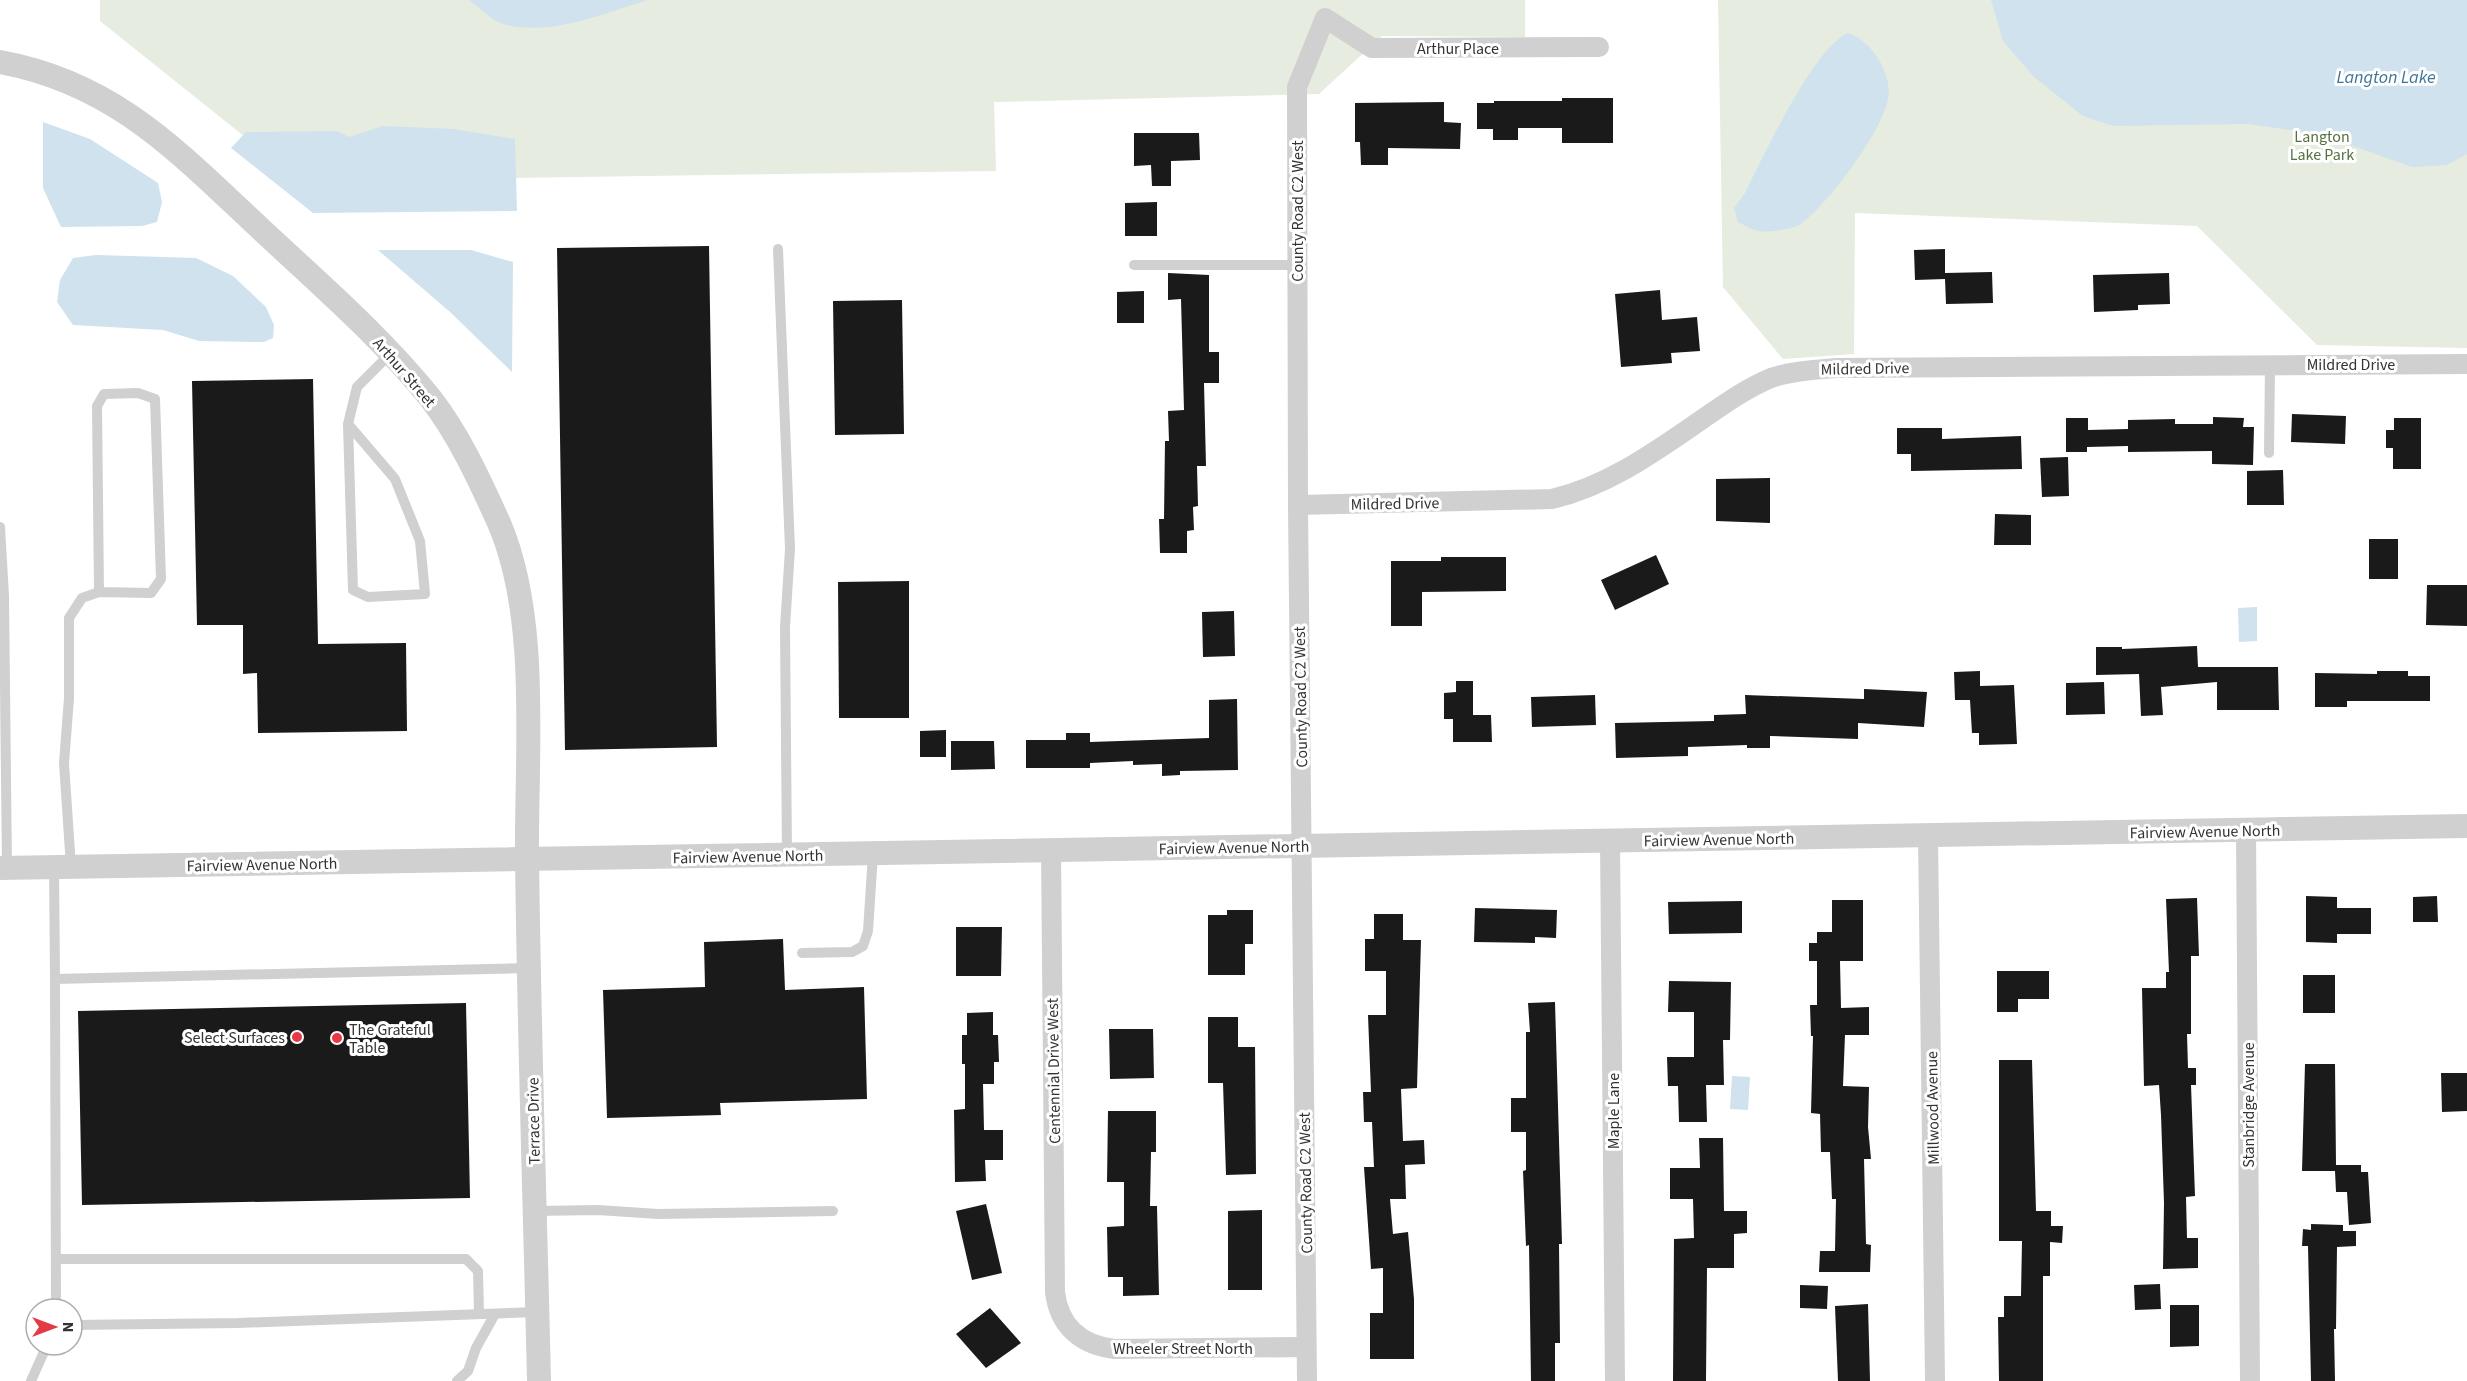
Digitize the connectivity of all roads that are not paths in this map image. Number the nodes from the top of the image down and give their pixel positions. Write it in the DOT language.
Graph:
graph roads {
  1 [pos="1325,18"];
  2 [pos="1599,47"];
  3 [pos="0,62"];
  4 [pos="778,249"];
  5 [pos="1134,264"];
  6 [pos="1297,265"];
  7 [pos="390,354"];
  8 [pos="2467,364"];
  9 [pos="2270,365"];
  10 [pos="348,424"];
  11 [pos="2269,453"];
  12 [pos="1298,506"];
  13 [pos="0,527"];
  14 [pos="99,592"];
  15 [pos="2,674"];
  16 [pos="2467,826"];
  17 [pos="2246,830"];
  18 [pos="1928,835"];
  19 [pos="1610,841"];
  20 [pos="1301,846"];
  21 [pos="1051,850"];
  22 [pos="873,854"];
  23 [pos="787,855"];
  24 [pos="527,860"];
  25 [pos="62,867"];
  26 [pos="3,868"];
  27 [pos="802,953"];
  28 [pos="530,968"];
  29 [pos="55,979"];
  30 [pos="535,1211"];
  31 [pos="833,1211"];
  32 [pos="56,1259"];
  33 [pos="1055,1292"];
  34 [pos="56,1297"];
  35 [pos="537,1312"];
  36 [pos="479,1314"];
  37 [pos="495,1314"];
  38 [pos="84,1325"];
  39 [pos="1306,1347"];
  40 [pos="42,1357"];
  41 [pos="31,1381"];
  42 [pos="457,1381"];
  43 [pos="539,1381"];
  44 [pos="1307,1381"];
  45 [pos="1615,1381"];
  46 [pos="1935,1381"];
  47 [pos="2250,1381"];
  1 -- 2 [label="street, Arthur Place"];
  1 -- 6 [label="street, County Road C2 West"];
  3 -- 7 [label="street, Arthur Street"];
  4 -- 23 [label="lane"];
  5 -- 6 [label="lane"];
  6 -- 12 [label="street, County Road C2 West"];
  7 -- 10 [label="lane"];
  7 -- 24 [label="street, Arthur Street"];
  8 -- 9 [label="street, Mildred Drive"];
  9 -- 11 [label="lane"];
  9 -- 12 [label="street, Mildred Drive"];
  10 -- 10 [label="lane"];
  12 -- 20 [label="street, County Road C2 West"];
  13 -- 15 [label="lane"];
  14 -- 14 [label="lane"];
  14 -- 25 [label="lane"];
  15 -- 26 [label="lane"];
  16 -- 17 [label="street, Fairview Avenue North"];
  17 -- 18 [label="street, Fairview Avenue North"];
  17 -- 47 [label="street, Stanbridge Avenue"];
  18 -- 19 [label="street, Fairview Avenue North"];
  18 -- 46 [label="street, Millwood Avenue"];
  19 -- 20 [label="street, Fairview Avenue North"];
  19 -- 45 [label="street, Maple Lane"];
  20 -- 21 [label="street, Fairview Avenue North"];
  20 -- 39 [label="street, County Road C2 West"];
  21 -- 22 [label="street, Fairview Avenue North"];
  21 -- 33 [label="street, Centennial Drive West"];
  22 -- 23 [label="street, Fairview Avenue North"];
  22 -- 27 [label="lane"];
  23 -- 24 [label="street, Fairview Avenue North"];
  24 -- 25 [label="street, Fairview Avenue North"];
  24 -- 28 [label="street, Terrace Drive"];
  25 -- 26 [label="street, Fairview Avenue North"];
  25 -- 29 [label="lane"];
  28 -- 29 [label="lane"];
  28 -- 30 [label="street, Terrace Drive"];
  29 -- 32 [label="lane"];
  30 -- 31 [label="lane"];
  30 -- 35 [label="street, Terrace Drive"];
  32 -- 34 [label="lane"];
  32 -- 36 [label="lane"];
  33 -- 39 [label="street, Wheeler Street North"];
  35 -- 37 [label="lane"];
  35 -- 43 [label="street, Terrace Drive"];
  36 -- 37 [label="lane"];
  36 -- 38 [label="lane"];
  37 -- 42 [label="lane"];
  39 -- 44 [label="street, County Road C2 West"];
  40 -- 41 [label="lane"];
}
